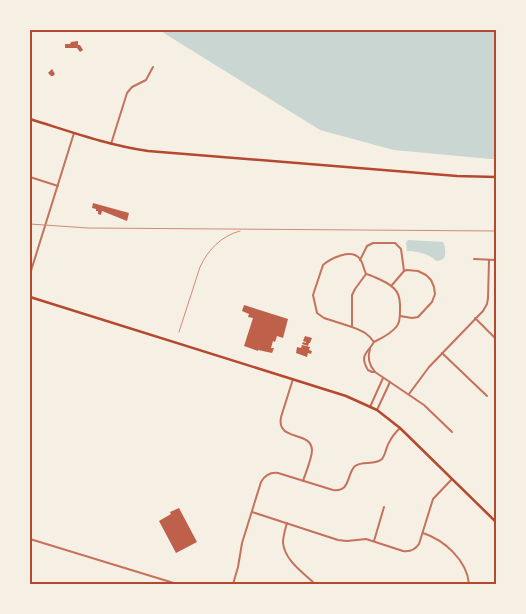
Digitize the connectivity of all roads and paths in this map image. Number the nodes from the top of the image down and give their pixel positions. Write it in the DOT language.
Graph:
graph roads {
  1 [pos="153,67"];
  2 [pos="30,119"];
  3 [pos="74,133"];
  4 [pos="111,144"];
  5 [pos="30,177"];
  6 [pos="496,177"];
  7 [pos="58,186"];
  8 [pos="474,259"];
  9 [pos="360,260"];
  10 [pos="489,260"];
  11 [pos="496,260"];
  12 [pos="404,271"];
  13 [pos="30,274"];
  14 [pos="366,274"];
  15 [pos="392,285"];
  16 [pos="30,298"];
  17 [pos="400,316"];
  18 [pos="475,318"];
  19 [pos="352,327"];
  20 [pos="496,338"];
  21 [pos="374,342"];
  22 [pos="370,349"];
  23 [pos="442,353"];
  24 [pos="375,372"];
  25 [pos="383,378"];
  26 [pos="293,379"];
  27 [pos="390,382"];
  28 [pos="409,394"];
  29 [pos="487,396"];
  30 [pos="370,407"];
  31 [pos="377,410"];
  32 [pos="400,428"];
  33 [pos="452,432"];
  34 [pos="452,479"];
  35 [pos="303,481"];
  36 [pos="384,507"];
  37 [pos="252,512"];
  38 [pos="496,522"];
  39 [pos="287,523"];
  40 [pos="422,533"];
  41 [pos="30,540"];
  42 [pos="374,541"];
  43 [pos="177,584"];
  44 [pos="233,584"];
  45 [pos="315,584"];
  46 [pos="469,584"];
  1 -- 4 [label="street"];
  2 -- 3 [label="main road"];
  3 -- 4 [label="main road"];
  3 -- 7 [label="street"];
  4 -- 6 [label="main road"];
  5 -- 7 [label="street"];
  7 -- 13 [label="street"];
  8 -- 10 [label="street"];
  9 -- 12 [label="street"];
  9 -- 14 [label="street"];
  9 -- 19 [label="street"];
  10 -- 11 [label="street"];
  10 -- 18 [label="street"];
  12 -- 15 [label="street"];
  12 -- 17 [label="street"];
  14 -- 15 [label="street"];
  14 -- 19 [label="street"];
  15 -- 17 [label="street"];
  16 -- 26 [label="main road"];
  17 -- 21 [label="street"];
  18 -- 20 [label="street"];
  18 -- 23 [label="street"];
  19 -- 21 [label="street"];
  21 -- 22 [label="street"];
  22 -- 24 [label="street"];
  22 -- 24 [label="street"];
  23 -- 28 [label="street"];
  23 -- 29 [label="street"];
  24 -- 25 [label="street"];
  25 -- 27 [label="street"];
  25 -- 30 [label="street"];
  26 -- 30 [label="main road"];
  26 -- 35 [label="street"];
  27 -- 28 [label="street"];
  27 -- 31 [label="street"];
  28 -- 33 [label="street"];
  30 -- 31 [label="main road"];
  31 -- 32 [label="main road"];
  32 -- 34 [label="main road"];
  32 -- 35 [label="street"];
  34 -- 38 [label="main road"];
  34 -- 40 [label="street"];
  35 -- 37 [label="street"];
  36 -- 42 [label="street"];
  37 -- 39 [label="street"];
  37 -- 44 [label="street"];
  39 -- 42 [label="street"];
  39 -- 45 [label="street"];
  40 -- 42 [label="street"];
  40 -- 46 [label="street"];
  41 -- 43 [label="street"];
}
